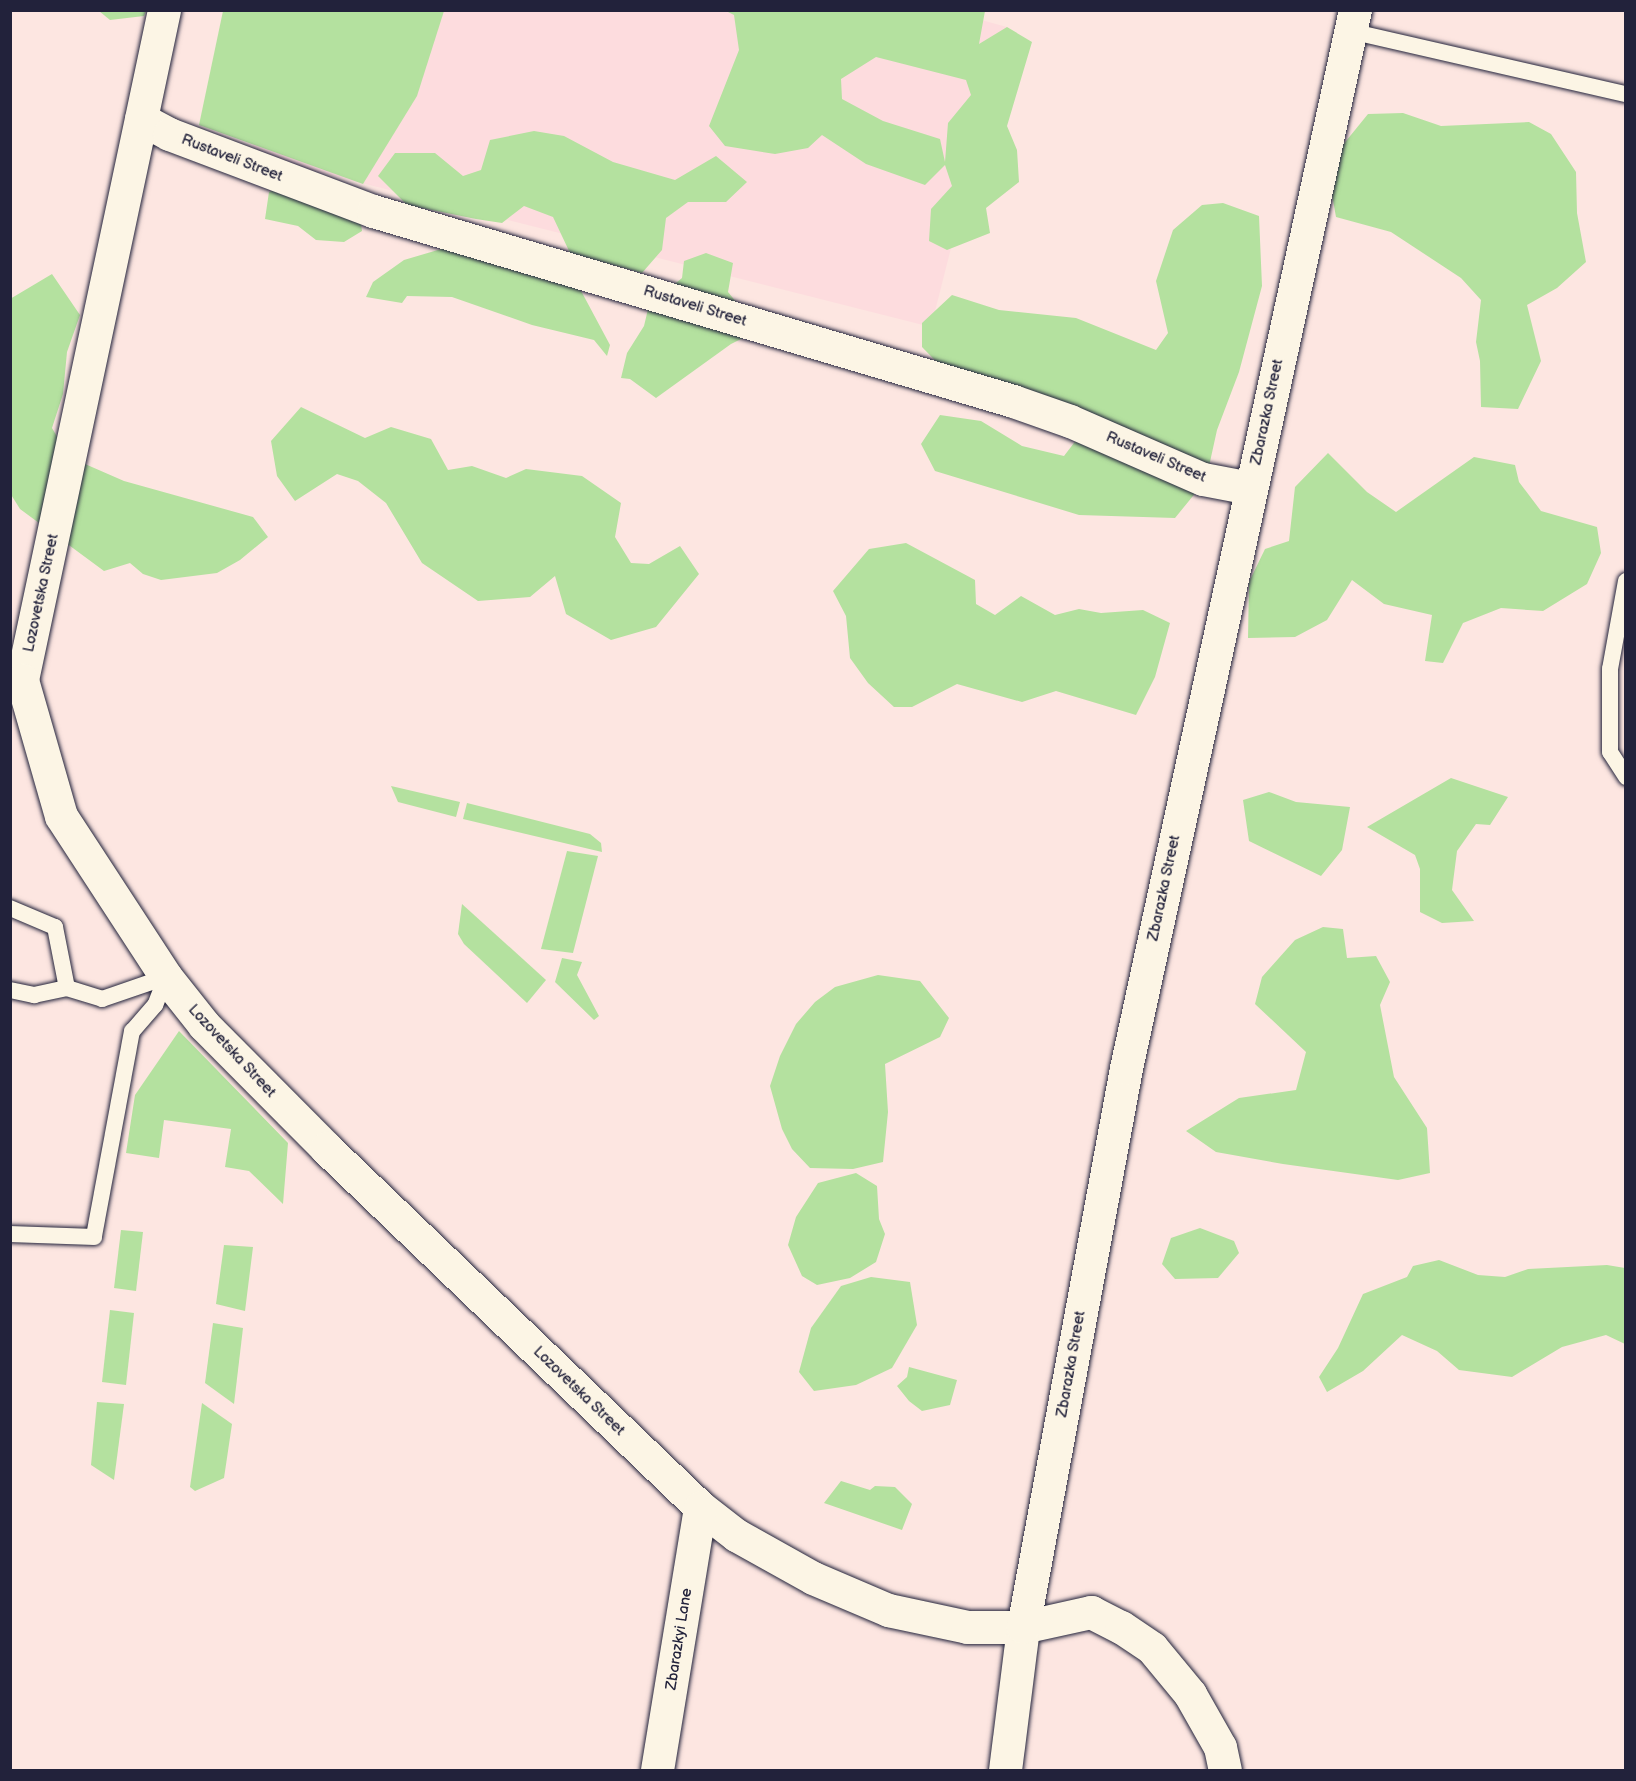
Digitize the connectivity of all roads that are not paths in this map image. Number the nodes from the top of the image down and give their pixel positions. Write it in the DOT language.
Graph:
graph roads {
  1 [pos="164,10"];
  2 [pos="1353,20"];
  3 [pos="1626,94"];
  4 [pos="141,119"];
  5 [pos="1250,488"];
  6 [pos="1626,581"];
  7 [pos="1626,777"];
  8 [pos="10,908"];
  9 [pos="166,977"];
  10 [pos="67,988"];
  11 [pos="10,990"];
  12 [pos="10,1234"];
  13 [pos="700,1507"];
  14 [pos="1023,1627"];
  15 [pos="657,1770"];
  16 [pos="1005,1770"];
  17 [pos="1225,1770"];
  1 -- 4 [label="street, Lozovetska Street"];
  2 -- 3 [label="lane"];
  2 -- 5 [label="street, Zbarazka Street"];
  4 -- 5 [label="street, Rustaveli Street"];
  4 -- 9 [label="street, Lozovetska Street"];
  5 -- 14 [label="street, Zbarazka Street"];
  6 -- 7 [label="lane"];
  8 -- 10 [label="lane"];
  9 -- 10 [label="lane"];
  9 -- 12 [label="lane"];
  9 -- 13 [label="street, Lozovetska Street"];
  10 -- 11 [label="lane"];
  13 -- 14 [label="street, Lozovetska Street"];
  13 -- 15 [label="street, Zbarazkyi Lane"];
  14 -- 16 [label="street, Zbarazka Street"];
  14 -- 17 [label="street, Lozovetska Street"];
}
